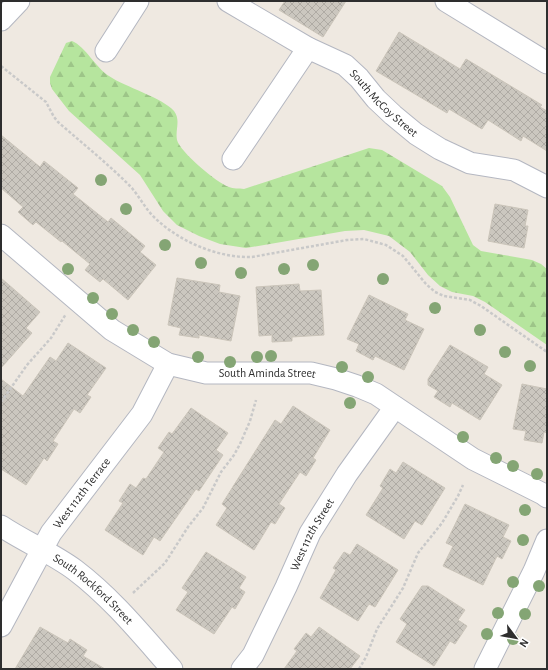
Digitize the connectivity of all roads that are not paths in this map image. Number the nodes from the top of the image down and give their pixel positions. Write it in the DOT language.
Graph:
graph roads {
  1 [pos="19,1"];
  2 [pos="138,1"];
  3 [pos="228,1"];
  4 [pos="446,1"];
  5 [pos="1,20"];
  6 [pos="308,48"];
  7 [pos="106,51"];
  8 [pos="547,63"];
  9 [pos="233,160"];
  10 [pos="547,187"];
  11 [pos="1,235"];
  12 [pos="168,364"];
  13 [pos="395,407"];
  14 [pos="547,497"];
  15 [pos="1,526"];
  16 [pos="547,540"];
  17 [pos="42,549"];
  18 [pos="1,626"];
  19 [pos="172,669"];
  20 [pos="242,669"];
  21 [pos="486,669"];
  1 -- 5 [label="street"];
  2 -- 7 [label="street"];
  3 -- 6 [label="street, South McCoy Street"];
  4 -- 8 [label="street"];
  6 -- 9 [label="street"];
  6 -- 10 [label="street, South McCoy Street"];
  11 -- 12 [label="street, South Aminda Street"];
  12 -- 13 [label="street, South Aminda Street"];
  12 -- 17 [label="street, West 112th Terrace"];
  13 -- 14 [label="street, South Aminda Street"];
  13 -- 20 [label="street, West 112th Street"];
  15 -- 17 [label="street, South Rockford Street"];
  16 -- 21 [label="street"];
  17 -- 18 [label="street, West 112th Terrace"];
  17 -- 19 [label="street, South Rockford Street"];
}
